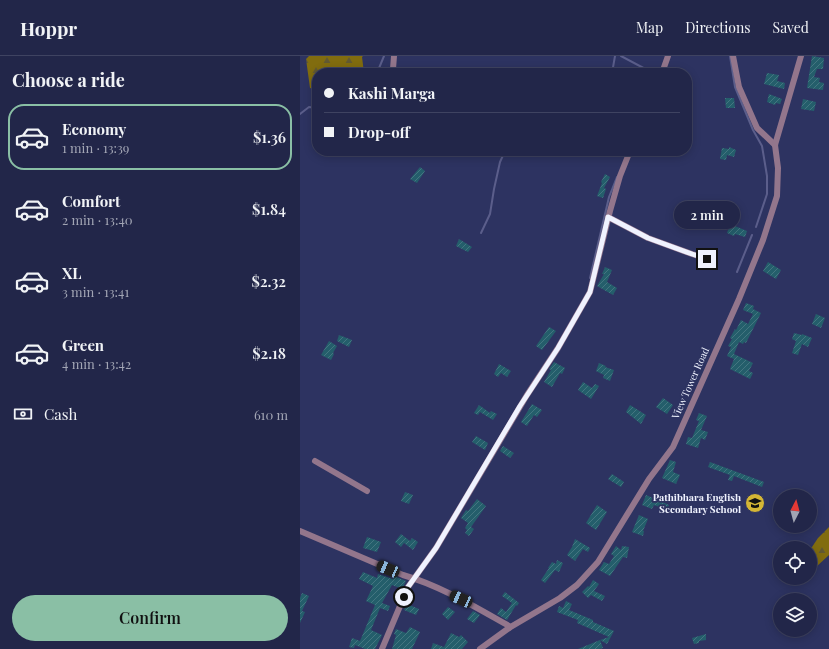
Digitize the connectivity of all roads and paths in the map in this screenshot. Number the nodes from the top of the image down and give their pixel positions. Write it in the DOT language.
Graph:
graph roads {
  1 [pos="394,56"];
  2 [pos="668,56"];
  3 [pos="733,56"];
  4 [pos="801,56"];
  5 [pos="393,68"];
  6 [pos="664,68"];
  7 [pos="775,145"];
  8 [pos="628,156"];
  9 [pos="608,217"];
  10 [pos="714,262"];
  11 [pos="315,461"];
  12 [pos="366,491"];
  13 [pos="300,531"];
  14 [pos="414,578"];
  15 [pos="510,628"];
  16 [pos="382,649"];
  17 [pos="480,649"];
  1 -- 5 [label="street"];
  2 -- 6 [label="street"];
  3 -- 7 [label="street"];
  4 -- 7 [label="street, View Tower Road"];
  7 -- 15 [label="street, View Tower Road"];
  8 -- 9 [label="street"];
  9 -- 10 [label="street"];
  9 -- 14 [label="street"];
  11 -- 12 [label="street"];
  13 -- 14 [label="street"];
  14 -- 15 [label="street"];
  14 -- 16 [label="street"];
  15 -- 17 [label="street, View Tower Road"];
}
